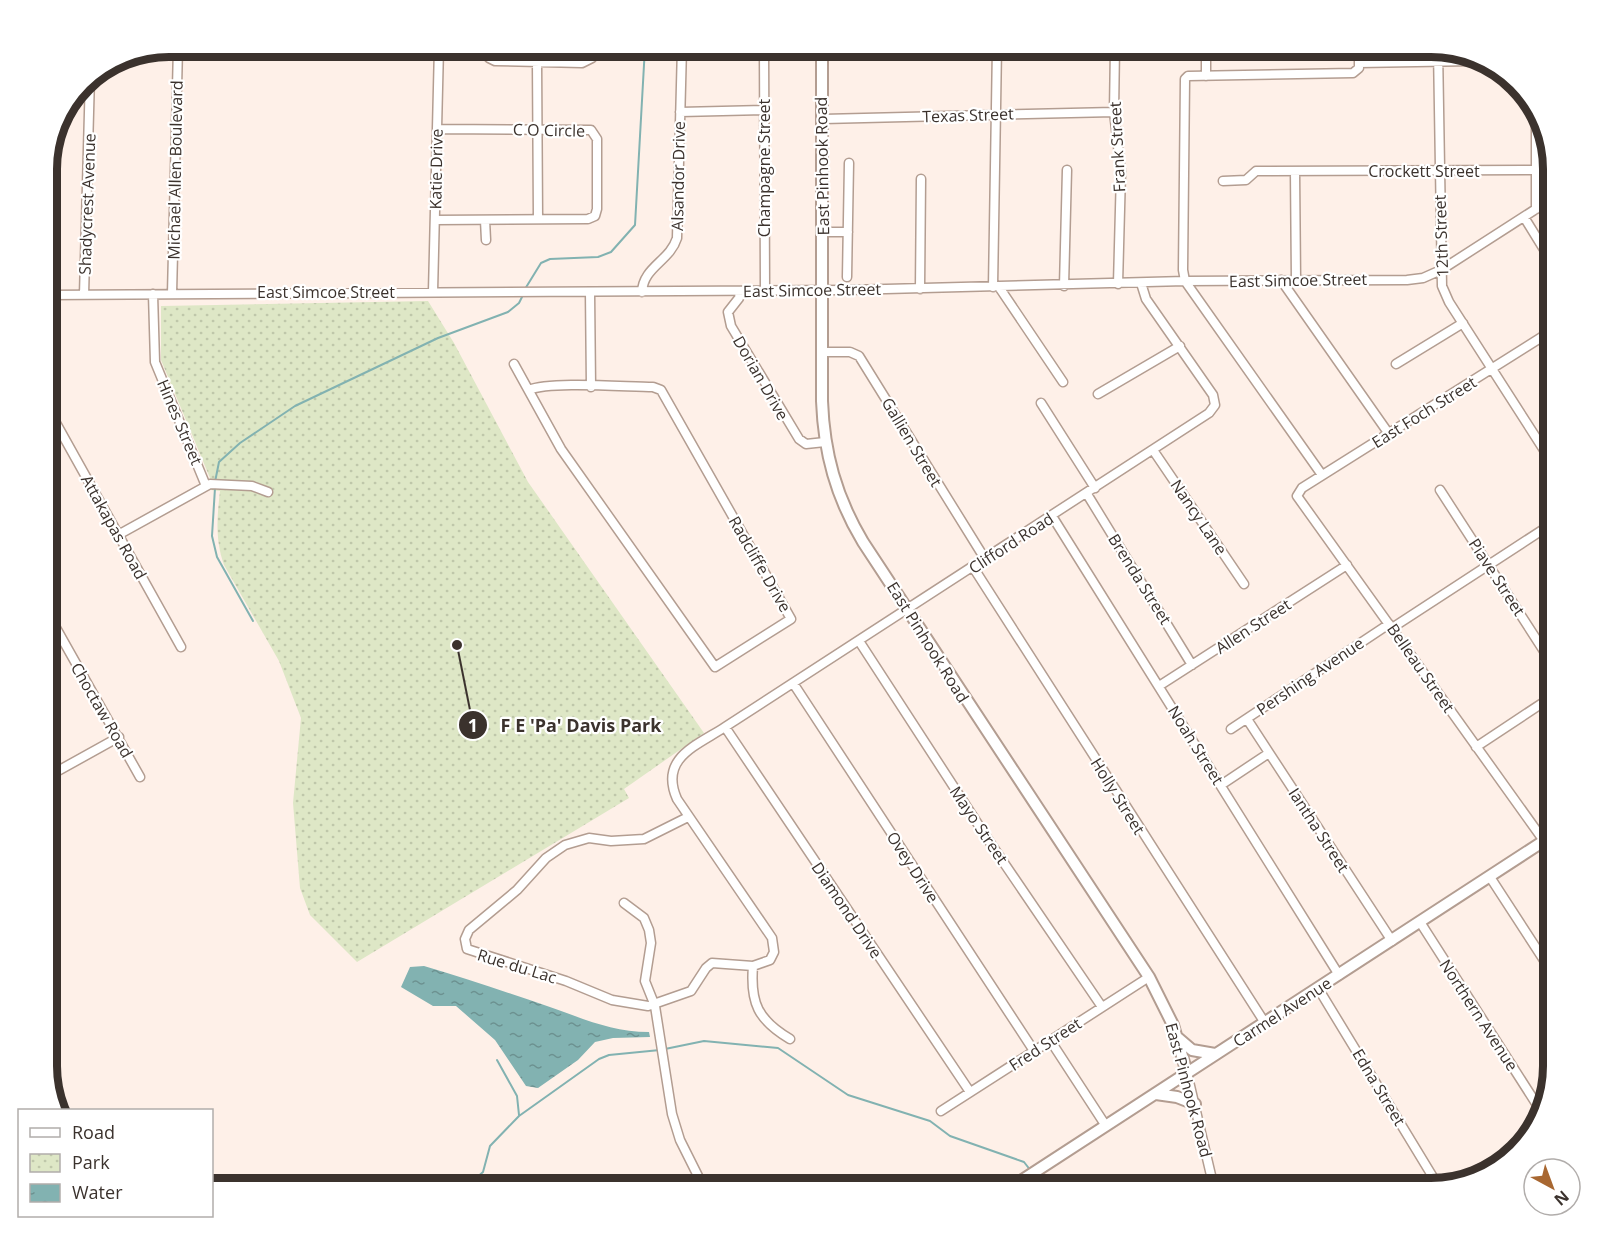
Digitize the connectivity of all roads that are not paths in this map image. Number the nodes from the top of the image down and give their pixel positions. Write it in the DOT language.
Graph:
graph roads {
  1 [pos="178,57"];
  2 [pos="439,57"];
  3 [pos="489,57"];
  4 [pos="592,57"];
  5 [pos="682,57"];
  6 [pos="764,57"];
  7 [pos="822,57"];
  8 [pos="997,57"];
  9 [pos="1115,57"];
  10 [pos="1206,57"];
  11 [pos="1359,57"];
  12 [pos="1438,57"];
  13 [pos="1438,61"];
  14 [pos="1460,61"];
  15 [pos="537,62"];
  16 [pos="1359,63"];
  17 [pos="1206,76"];
  18 [pos="90,90"];
  19 [pos="765,110"];
  20 [pos="1114,111"];
  21 [pos="680,112"];
  22 [pos="996,115"];
  23 [pos="823,119"];
  24 [pos="437,129"];
  25 [pos="537,129"];
  26 [pos="1536,133"];
  27 [pos="849,163"];
  28 [pos="1067,170"];
  29 [pos="1537,170"];
  30 [pos="1543,170"];
  31 [pos="1295,171"];
  32 [pos="1439,171"];
  33 [pos="921,179"];
  34 [pos="1223,181"];
  35 [pos="1543,204"];
  36 [pos="1536,208"];
  37 [pos="1524,217"];
  38 [pos="538,219"];
  39 [pos="435,220"];
  40 [pos="485,220"];
  41 [pos="823,232"];
  42 [pos="848,232"];
  43 [pos="486,240"];
  44 [pos="1543,247"];
  45 [pos="1441,270"];
  46 [pos="847,277"];
  47 [pos="1281,280"];
  48 [pos="1296,280"];
  49 [pos="1185,281"];
  50 [pos="1141,283"];
  51 [pos="1118,284"];
  52 [pos="1064,286"];
  53 [pos="996,287"];
  54 [pos="920,289"];
  55 [pos="765,290"];
  56 [pos="824,290"];
  57 [pos="740,291"];
  58 [pos="433,292"];
  59 [pos="590,292"];
  60 [pos="642,292"];
  61 [pos="153,294"];
  62 [pos="172,294"];
  63 [pos="57,295"];
  64 [pos="84,296"];
  65 [pos="1462,323"];
  66 [pos="1543,337"];
  67 [pos="1180,346"];
  68 [pos="823,352"];
  69 [pos="514,364"];
  70 [pos="1396,364"];
  71 [pos="1492,369"];
  72 [pos="1063,382"];
  73 [pos="591,387"];
  74 [pos="529,390"];
  75 [pos="1098,394"];
  76 [pos="1041,403"];
  77 [pos="57,425"];
  78 [pos="1389,434"];
  79 [pos="825,442"];
  80 [pos="1543,447"];
  81 [pos="1153,450"];
  82 [pos="1322,475"];
  83 [pos="208,485"];
  84 [pos="1095,488"];
  85 [pos="1440,490"];
  86 [pos="268,492"];
  87 [pos="1087,494"];
  88 [pos="1297,496"];
  89 [pos="1052,516"];
  90 [pos="1543,530"];
  91 [pos="118,535"];
  92 [pos="985,559"];
  93 [pos="1347,565"];
  94 [pos="1489,565"];
  95 [pos="973,567"];
  96 [pos="1244,584"];
  97 [pos="908,609"];
  98 [pos="1391,626"];
  99 [pos="57,629"];
  100 [pos="859,641"];
  101 [pos="181,647"];
  102 [pos="1543,648"];
  103 [pos="1192,665"];
  104 [pos="793,684"];
  105 [pos="1159,686"];
  106 [pos="1543,703"];
  107 [pos="1247,719"];
  108 [pos="725,727"];
  109 [pos="1231,729"];
  110 [pos="119,737"];
  111 [pos="1476,747"];
  112 [pos="1269,753"];
  113 [pos="57,771"];
  114 [pos="140,777"];
  115 [pos="1221,785"];
  116 [pos="688,816"];
  117 [pos="1543,831"];
  118 [pos="1543,842"];
  119 [pos="1490,877"];
  120 [pos="624,903"];
  121 [pos="1420,922"];
  122 [pos="1392,941"];
  123 [pos="1543,957"];
  124 [pos="753,966"];
  125 [pos="1339,975"];
  126 [pos="1149,977"];
  127 [pos="1318,988"];
  128 [pos="655,1006"];
  129 [pos="1102,1007"];
  130 [pos="1265,1023"];
  131 [pos="1178,1038"];
  132 [pos="790,1039"];
  133 [pos="1050,1040"];
  134 [pos="1034,1051"];
  135 [pos="1215,1054"];
  136 [pos="1187,1073"];
  137 [pos="969,1092"];
  138 [pos="1155,1094"];
  139 [pos="1195,1104"];
  140 [pos="1536,1104"];
  141 [pos="941,1111"];
  142 [pos="1106,1126"];
  143 [pos="699,1178"];
  144 [pos="1026,1178"];
  145 [pos="1212,1178"];
  146 [pos="1435,1178"];
  1 -- 62 [label="street, Michael Allen Boulevard"];
  2 -- 24 [label="street, Katie Drive"];
  3 -- 15 [label="street"];
  4 -- 15 [label="street"];
  5 -- 21 [label="street, Alsandor Drive"];
  6 -- 19 [label="street, Champagne Street"];
  7 -- 23 [label="main road, East Pinhook Road"];
  8 -- 22 [label="street"];
  9 -- 20 [label="street, Frank Street"];
  10 -- 17 [label="street"];
  11 -- 16 [label="street"];
  12 -- 13 [label="street, 12th Street"];
  13 -- 14 [label="street"];
  13 -- 16 [label="street"];
  13 -- 32 [label="street, 12th Street"];
  15 -- 25 [label="street"];
  16 -- 17 [label="street"];
  17 -- 49 [label="street"];
  18 -- 64 [label="street, Shadycrest Avenue"];
  19 -- 21 [label="street"];
  19 -- 55 [label="street, Champagne Street"];
  20 -- 22 [label="street, Texas Street"];
  20 -- 51 [label="street, Frank Street"];
  21 -- 60 [label="street, Alsandor Drive"];
  22 -- 23 [label="street, Texas Street"];
  22 -- 53 [label="street"];
  23 -- 41 [label="main road, East Pinhook Road"];
  24 -- 25 [label="street, C O Circle"];
  24 -- 39 [label="street, Katie Drive"];
  25 -- 38 [label="street"];
  25 -- 38 [label="street, C O Circle"];
  26 -- 29 [label="street"];
  27 -- 42 [label="street"];
  28 -- 52 [label="street"];
  29 -- 30 [label="street, Crockett Street"];
  29 -- 32 [label="street, Crockett Street"];
  29 -- 36 [label="street"];
  31 -- 32 [label="street, Crockett Street"];
  31 -- 34 [label="street, Crockett Street"];
  31 -- 48 [label="street"];
  32 -- 45 [label="street, 12th Street"];
  33 -- 54 [label="street"];
  35 -- 36 [label="street, East Simcoe Street"];
  36 -- 37 [label="street, East Simcoe Street"];
  37 -- 44 [label="street"];
  37 -- 45 [label="street, East Simcoe Street"];
  38 -- 40 [label="street, C O Circle"];
  39 -- 40 [label="street, C O Circle"];
  39 -- 58 [label="street, Katie Drive"];
  40 -- 43 [label="street"];
  41 -- 42 [label="street"];
  41 -- 56 [label="main road, East Pinhook Road"];
  42 -- 46 [label="street"];
  45 -- 48 [label="street, East Simcoe Street"];
  45 -- 65 [label="street, 12th Street"];
  47 -- 48 [label="street, East Simcoe Street"];
  47 -- 49 [label="street, East Simcoe Street"];
  47 -- 78 [label="street"];
  49 -- 50 [label="street, East Simcoe Street"];
  49 -- 82 [label="street"];
  50 -- 51 [label="street, East Simcoe Street"];
  50 -- 67 [label="street, Clifford Road"];
  51 -- 52 [label="street, East Simcoe Street"];
  52 -- 53 [label="street, East Simcoe Street"];
  53 -- 54 [label="street, East Simcoe Street"];
  53 -- 72 [label="street"];
  54 -- 56 [label="street, East Simcoe Street"];
  55 -- 56 [label="street, East Simcoe Street"];
  55 -- 57 [label="street, East Simcoe Street"];
  56 -- 68 [label="main road, East Pinhook Road"];
  57 -- 60 [label="street, East Simcoe Street"];
  57 -- 79 [label="street, Dorian Drive"];
  58 -- 59 [label="street, East Simcoe Street"];
  58 -- 62 [label="street, East Simcoe Street"];
  59 -- 60 [label="street, East Simcoe Street"];
  59 -- 73 [label="street"];
  61 -- 62 [label="street, East Simcoe Street"];
  61 -- 64 [label="street, East Simcoe Street"];
  61 -- 83 [label="street, Hines Street"];
  63 -- 64 [label="street, East Simcoe Street"];
  65 -- 70 [label="street"];
  65 -- 71 [label="street, 12th Street"];
  66 -- 71 [label="street, East Foch Street"];
  67 -- 75 [label="street"];
  67 -- 81 [label="street, Clifford Road"];
  68 -- 79 [label="main road, East Pinhook Road"];
  68 -- 92 [label="street, Gallien Street"];
  69 -- 74 [label="street, Radcliffe Drive"];
  71 -- 78 [label="street, East Foch Street"];
  71 -- 80 [label="street, 12th Street"];
  73 -- 74 [label="street, Radcliffe Drive"];
  73 -- 74 [label="street, Radcliffe Drive"];
  76 -- 84 [label="street"];
  77 -- 91 [label="street, Attakapas Road"];
  78 -- 82 [label="street, East Foch Street"];
  79 -- 97 [label="main road, East Pinhook Road"];
  81 -- 84 [label="street, Clifford Road"];
  81 -- 96 [label="street, Nancy Lane"];
  82 -- 88 [label="street, East Foch Street"];
  83 -- 86 [label="street, Hines Street"];
  83 -- 91 [label="street"];
  84 -- 87 [label="street, Clifford Road"];
  85 -- 94 [label="street, Piave Street"];
  87 -- 89 [label="street, Clifford Road"];
  87 -- 103 [label="street, Brenda Street"];
  88 -- 93 [label="street, Belleau Street"];
  89 -- 92 [label="street, Clifford Road"];
  89 -- 105 [label="street, Noah Street"];
  90 -- 94 [label="street, Pershing Avenue"];
  91 -- 101 [label="street, Attakapas Road"];
  92 -- 95 [label="street, Clifford Road"];
  93 -- 98 [label="street, Belleau Street"];
  93 -- 103 [label="street, Allen Street"];
  94 -- 98 [label="street, Pershing Avenue"];
  94 -- 102 [label="street, Piave Street"];
  95 -- 97 [label="street, Clifford Road"];
  95 -- 130 [label="street, Holly Street"];
  97 -- 100 [label="street, Clifford Road"];
  97 -- 126 [label="main road, East Pinhook Road"];
  98 -- 107 [label="street, Pershing Avenue"];
  98 -- 111 [label="street, Belleau Street"];
  99 -- 110 [label="street, Choctaw Road"];
  100 -- 104 [label="street, Clifford Road"];
  100 -- 129 [label="street, Mayo Street"];
  103 -- 105 [label="street, Allen Street"];
  104 -- 108 [label="street, Clifford Road"];
  104 -- 134 [label="street, Ovey Drive"];
  105 -- 115 [label="street, Noah Street"];
  106 -- 111 [label="street"];
  107 -- 109 [label="street, Pershing Avenue"];
  107 -- 112 [label="street, Iantha Street"];
  108 -- 116 [label="street, Clifford Road"];
  108 -- 137 [label="street, Diamond Drive"];
  110 -- 113 [label="street"];
  110 -- 114 [label="street, Choctaw Road"];
  111 -- 117 [label="street, Belleau Street"];
  112 -- 115 [label="street"];
  112 -- 122 [label="street, Iantha Street"];
  115 -- 125 [label="street, Noah Street"];
  116 -- 124 [label="street"];
  116 -- 128 [label="street, Rue du Lac"];
  118 -- 119 [label="main road, Carmel Avenue"];
  119 -- 121 [label="main road, Carmel Avenue"];
  119 -- 123 [label="street"];
  120 -- 128 [label="street"];
  121 -- 122 [label="main road, Carmel Avenue"];
  121 -- 140 [label="street, Northern Avenue"];
  122 -- 125 [label="main road, Carmel Avenue"];
  124 -- 128 [label="street"];
  124 -- 132 [label="street"];
  125 -- 127 [label="main road, Carmel Avenue"];
  126 -- 129 [label="street, Fred Street"];
  126 -- 131 [label="main road, East Pinhook Road"];
  127 -- 130 [label="main road, Carmel Avenue"];
  127 -- 146 [label="street, Edna Street"];
  128 -- 143 [label="street"];
  129 -- 133 [label="street, Fred Street"];
  130 -- 135 [label="main road, Carmel Avenue"];
  131 -- 135 [label="main road"];
  131 -- 136 [label="main road, East Pinhook Road"];
  133 -- 134 [label="street, Fred Street"];
  133 -- 142 [label="street"];
  134 -- 137 [label="street, Fred Street"];
  135 -- 136 [label="main road, Carmel Avenue"];
  136 -- 138 [label="main road, Carmel Avenue"];
  136 -- 139 [label="street, East Pinhook Road"];
  137 -- 141 [label="street, Fred Street"];
  138 -- 139 [label="main road"];
  138 -- 142 [label="main road, Carmel Avenue"];
  139 -- 145 [label="street, East Pinhook Road"];
  142 -- 144 [label="main road, Carmel Avenue"];
}
